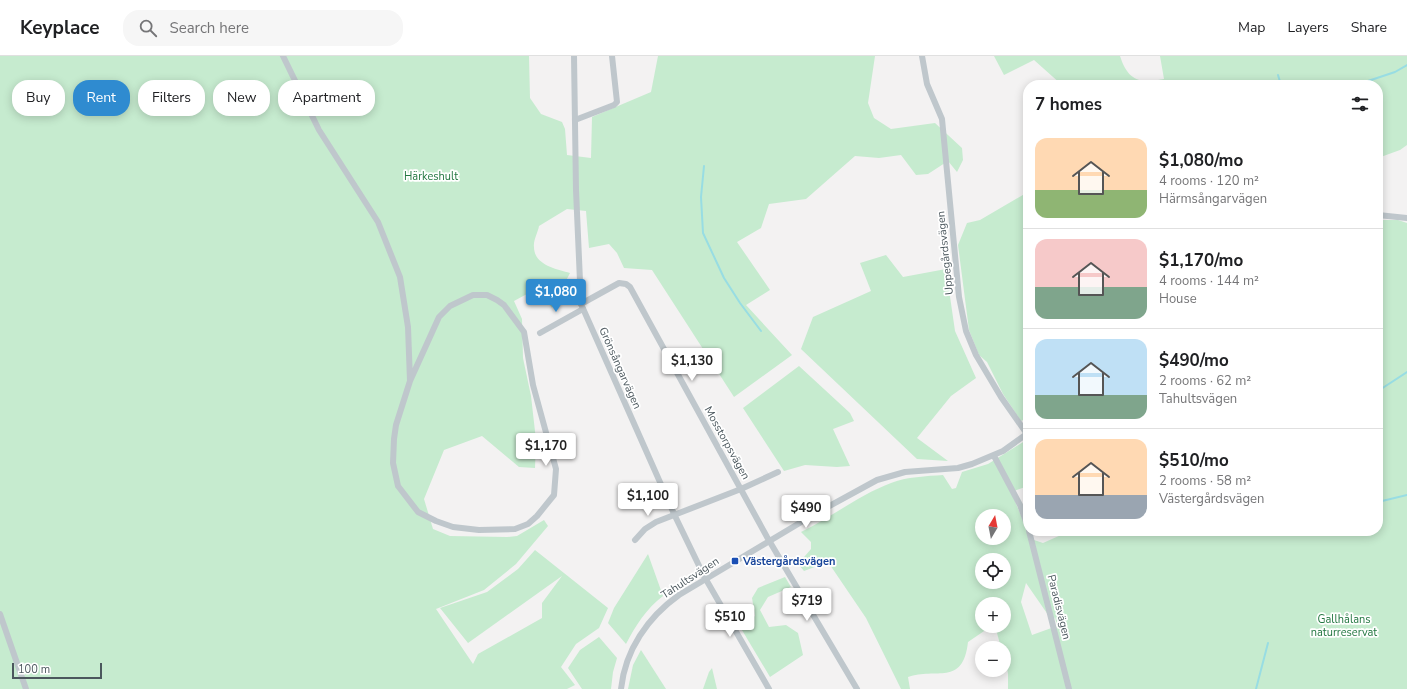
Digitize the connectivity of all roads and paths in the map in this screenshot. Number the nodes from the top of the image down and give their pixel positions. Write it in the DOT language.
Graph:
graph roads {
  1 [pos="283,56"];
  2 [pos="574,56"];
  3 [pos="612,56"];
  4 [pos="922,56"];
  5 [pos="575,120"];
  6 [pos="1383,216"];
  7 [pos="1407,218"];
  8 [pos="582,306"];
  9 [pos="540,333"];
  10 [pos="410,381"];
  11 [pos="1023,427"];
  12 [pos="1023,436"];
  13 [pos="994,456"];
  14 [pos="778,472"];
  15 [pos="741,489"];
  16 [pos="1023,513"];
  17 [pos="675,516"];
  18 [pos="1030,536"];
  19 [pos="635,540"];
  20 [pos="771,543"];
  21 [pos="706,578"];
  22 [pos="0,614"];
  23 [pos="26,689"];
  24 [pos="621,689"];
  25 [pos="769,689"];
  26 [pos="857,689"];
  27 [pos="1069,689"];
  1 -- 10 [label="street"];
  2 -- 5 [label="street, Grönsångarvägen"];
  3 -- 5 [label="street"];
  4 -- 11 [label="street, Uppegårdsvägen"];
  5 -- 8 [label="street, Grönsångarvägen"];
  6 -- 7 [label="street"];
  8 -- 9 [label="street, Mosstorpsvägen"];
  8 -- 15 [label="street, Mosstorpsvägen"];
  8 -- 17 [label="street, Grönsångarvägen"];
  10 -- 10 [label="street"];
  12 -- 13 [label="street, Tahultsvägen"];
  13 -- 16 [label="street"];
  13 -- 20 [label="street, Tahultsvägen"];
  14 -- 15 [label="street, Mosstorpsvägen"];
  15 -- 17 [label="street, Mosstorpsvägen"];
  15 -- 20 [label="street, Mosstorpsvägen"];
  17 -- 19 [label="street, Mosstorpsvägen"];
  17 -- 21 [label="street, Grönsångarvägen"];
  18 -- 27 [label="street, Paradisvägen"];
  20 -- 21 [label="street, Tahultsvägen"];
  20 -- 26 [label="street, Mosstorpsvägen"];
  21 -- 24 [label="street, Tahultsvägen"];
  21 -- 25 [label="street"];
  22 -- 23 [label="street"];
}
